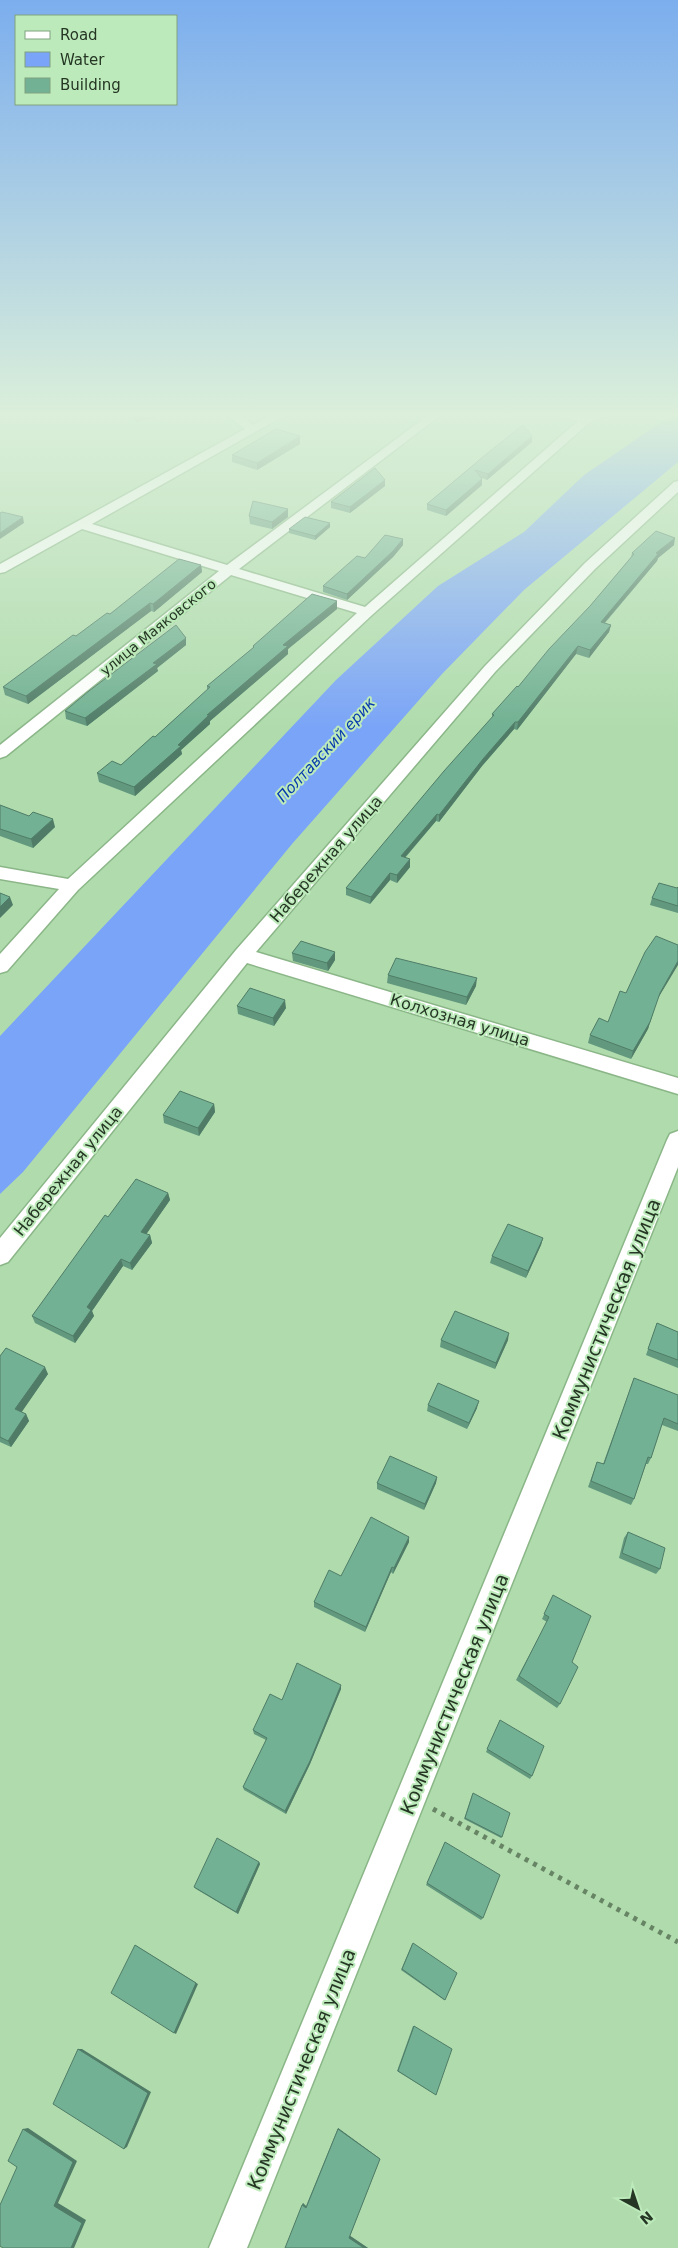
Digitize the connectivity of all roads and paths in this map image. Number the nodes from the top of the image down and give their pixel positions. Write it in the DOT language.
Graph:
graph roads {
  1 [pos="89,519"];
  2 [pos="297,519"];
  3 [pos="473,519"];
  4 [pos="642,519"];
  5 [pos="80,524"];
  6 [pos="0,569"];
  7 [pos="230,569"];
  8 [pos="367,612"];
  9 [pos="0,753"];
  10 [pos="0,873"];
  11 [pos="72,886"];
  12 [pos="243,955"];
  13 [pos="0,966"];
  14 [pos="678,1086"];
  15 [pos="678,1140"];
  16 [pos="0,1255"];
  17 [pos="412,1798"];
  18 [pos="678,1942"];
  19 [pos="228,2248"];
  1 -- 5 [label="street"];
  2 -- 7 [label="street, улица Маяковского"];
  3 -- 8 [label="street"];
  4 -- 12 [label="street, Набережная улица"];
  5 -- 6 [label="street"];
  5 -- 7 [label="street"];
  7 -- 8 [label="street"];
  7 -- 9 [label="street, улица Маяковского"];
  8 -- 11 [label="street"];
  10 -- 11 [label="street"];
  11 -- 13 [label="street"];
  12 -- 14 [label="street, Колхозная улица"];
  12 -- 16 [label="street, Набережная улица"];
  15 -- 17 [label="street, Коммунистическая улица"];
  17 -- 18 [label="path"];
  17 -- 19 [label="street, Коммунистическая улица"];
}
